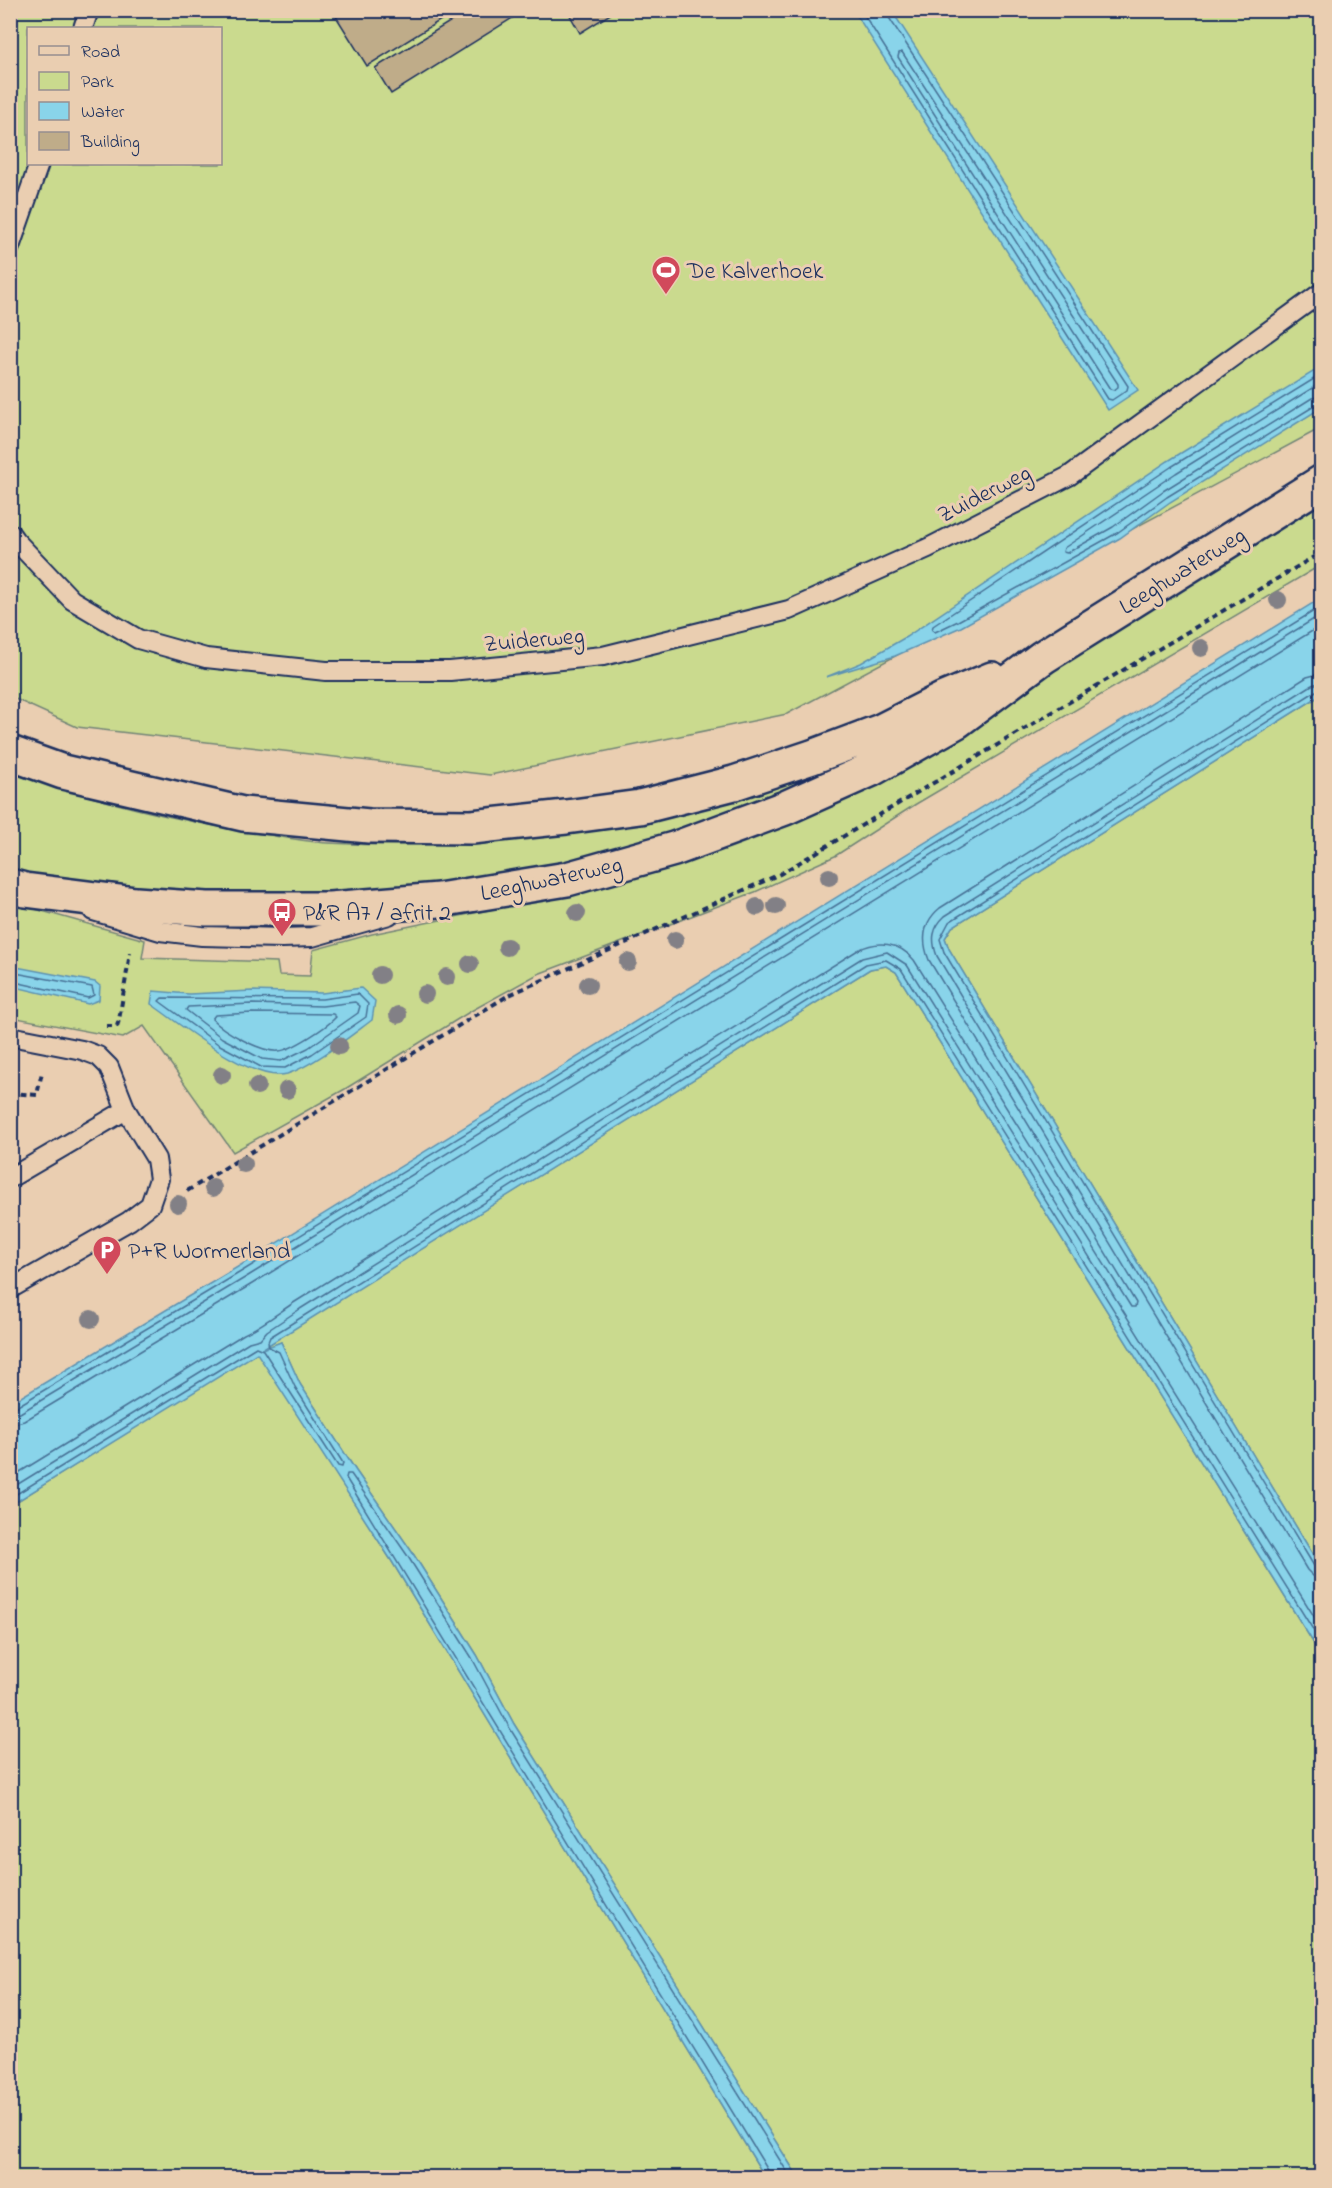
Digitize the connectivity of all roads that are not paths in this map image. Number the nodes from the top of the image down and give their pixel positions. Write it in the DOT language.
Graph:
graph roads {
  1 [pos="89,10"];
  2 [pos="83,27"];
  3 [pos="39,165"];
  4 [pos="10,247"];
  5 [pos="1322,292"];
  6 [pos="1322,482"];
  7 [pos="10,533"];
  8 [pos="1043,657"];
  9 [pos="10,753"];
  10 [pos="18,888"];
  11 [pos="10,1036"];
  12 [pos="126,1110"];
  13 [pos="10,1178"];
  14 [pos="10,1289"];
  1 -- 2 [label="lane"];
  3 -- 4 [label="lane"];
  5 -- 7 [label="lane, Zuiderweg"];
  6 -- 8 [label="main road, Leeghwaterweg"];
  8 -- 9 [label="main road, Leeghwaterweg"];
  8 -- 10 [label="main road, Leeghwaterweg"];
  11 -- 12 [label="lane"];
  12 -- 13 [label="lane"];
  12 -- 14 [label="lane"];
}
